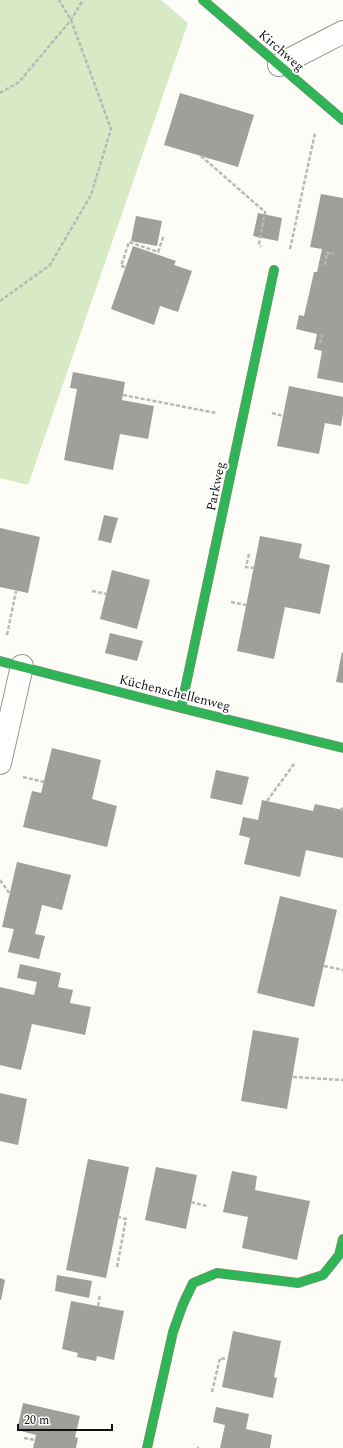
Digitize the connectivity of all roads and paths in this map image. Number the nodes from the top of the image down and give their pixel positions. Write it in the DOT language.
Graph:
graph roads {
  1 [pos="59,0"];
  2 [pos="83,0"];
  3 [pos="203,0"];
  4 [pos="71,20"];
  5 [pos="343,32"];
  6 [pos="279,65"];
  7 [pos="0,93"];
  8 [pos="321,101"];
  9 [pos="343,120"];
  10 [pos="201,156"];
  11 [pos="164,235"];
  12 [pos="334,254"];
  13 [pos="325,265"];
  14 [pos="125,267"];
  15 [pos="274,270"];
  16 [pos="0,301"];
  17 [pos="322,335"];
  18 [pos="320,343"];
  19 [pos="123,395"];
  20 [pos="243,418"];
  21 [pos="249,554"];
  22 [pos="254,568"];
  23 [pos="16,591"];
  24 [pos="92,591"];
  25 [pos="106,594"];
  26 [pos="1,661"];
  27 [pos="22,666"];
  28 [pos="181,708"];
  29 [pos="301,738"];
  30 [pos="343,748"];
  31 [pos="0,763"];
  32 [pos="267,801"];
  33 [pos="0,880"];
  34 [pos="10,894"];
  35 [pos="324,966"];
  36 [pos="343,970"];
  37 [pos="293,1077"];
  38 [pos="343,1080"];
  39 [pos="191,1202"];
  40 [pos="207,1206"];
  41 [pos="119,1218"];
  42 [pos="343,1239"];
  43 [pos="117,1267"];
  44 [pos="100,1294"];
  45 [pos="98,1306"];
  46 [pos="227,1359"];
  47 [pos="212,1392"];
  48 [pos="24,1438"];
  49 [pos="35,1440"];
  50 [pos="147,1448"];
  1 -- 4 [label="path"];
  2 -- 4 [label="path"];
  3 -- 6 [label="street, Kirchweg"];
  4 -- 7 [label="path"];
  4 -- 16 [label="path"];
  5 -- 6 [label="street"];
  6 -- 8 [label="street, Kirchweg"];
  8 -- 9 [label="street, Kirchweg"];
  8 -- 15 [label="path"];
  10 -- 15 [label="path"];
  11 -- 14 [label="path"];
  12 -- 13 [label="path"];
  15 -- 20 [label="street, Parkweg"];
  17 -- 18 [label="path"];
  19 -- 20 [label="path"];
  20 -- 28 [label="street, Parkweg"];
  21 -- 22 [label="path"];
  23 -- 26 [label="path"];
  24 -- 25 [label="path"];
  26 -- 27 [label="street, Küchenschellenweg"];
  27 -- 28 [label="street, Küchenschellenweg"];
  27 -- 31 [label="street"];
  28 -- 29 [label="street, Küchenschellenweg"];
  29 -- 30 [label="street, Küchenschellenweg"];
  29 -- 32 [label="path"];
  33 -- 34 [label="path"];
  35 -- 36 [label="path"];
  37 -- 38 [label="path"];
  39 -- 40 [label="path"];
  41 -- 43 [label="path"];
  42 -- 50 [label="street"];
  44 -- 45 [label="path"];
  46 -- 47 [label="path"];
  48 -- 49 [label="path"];
}
